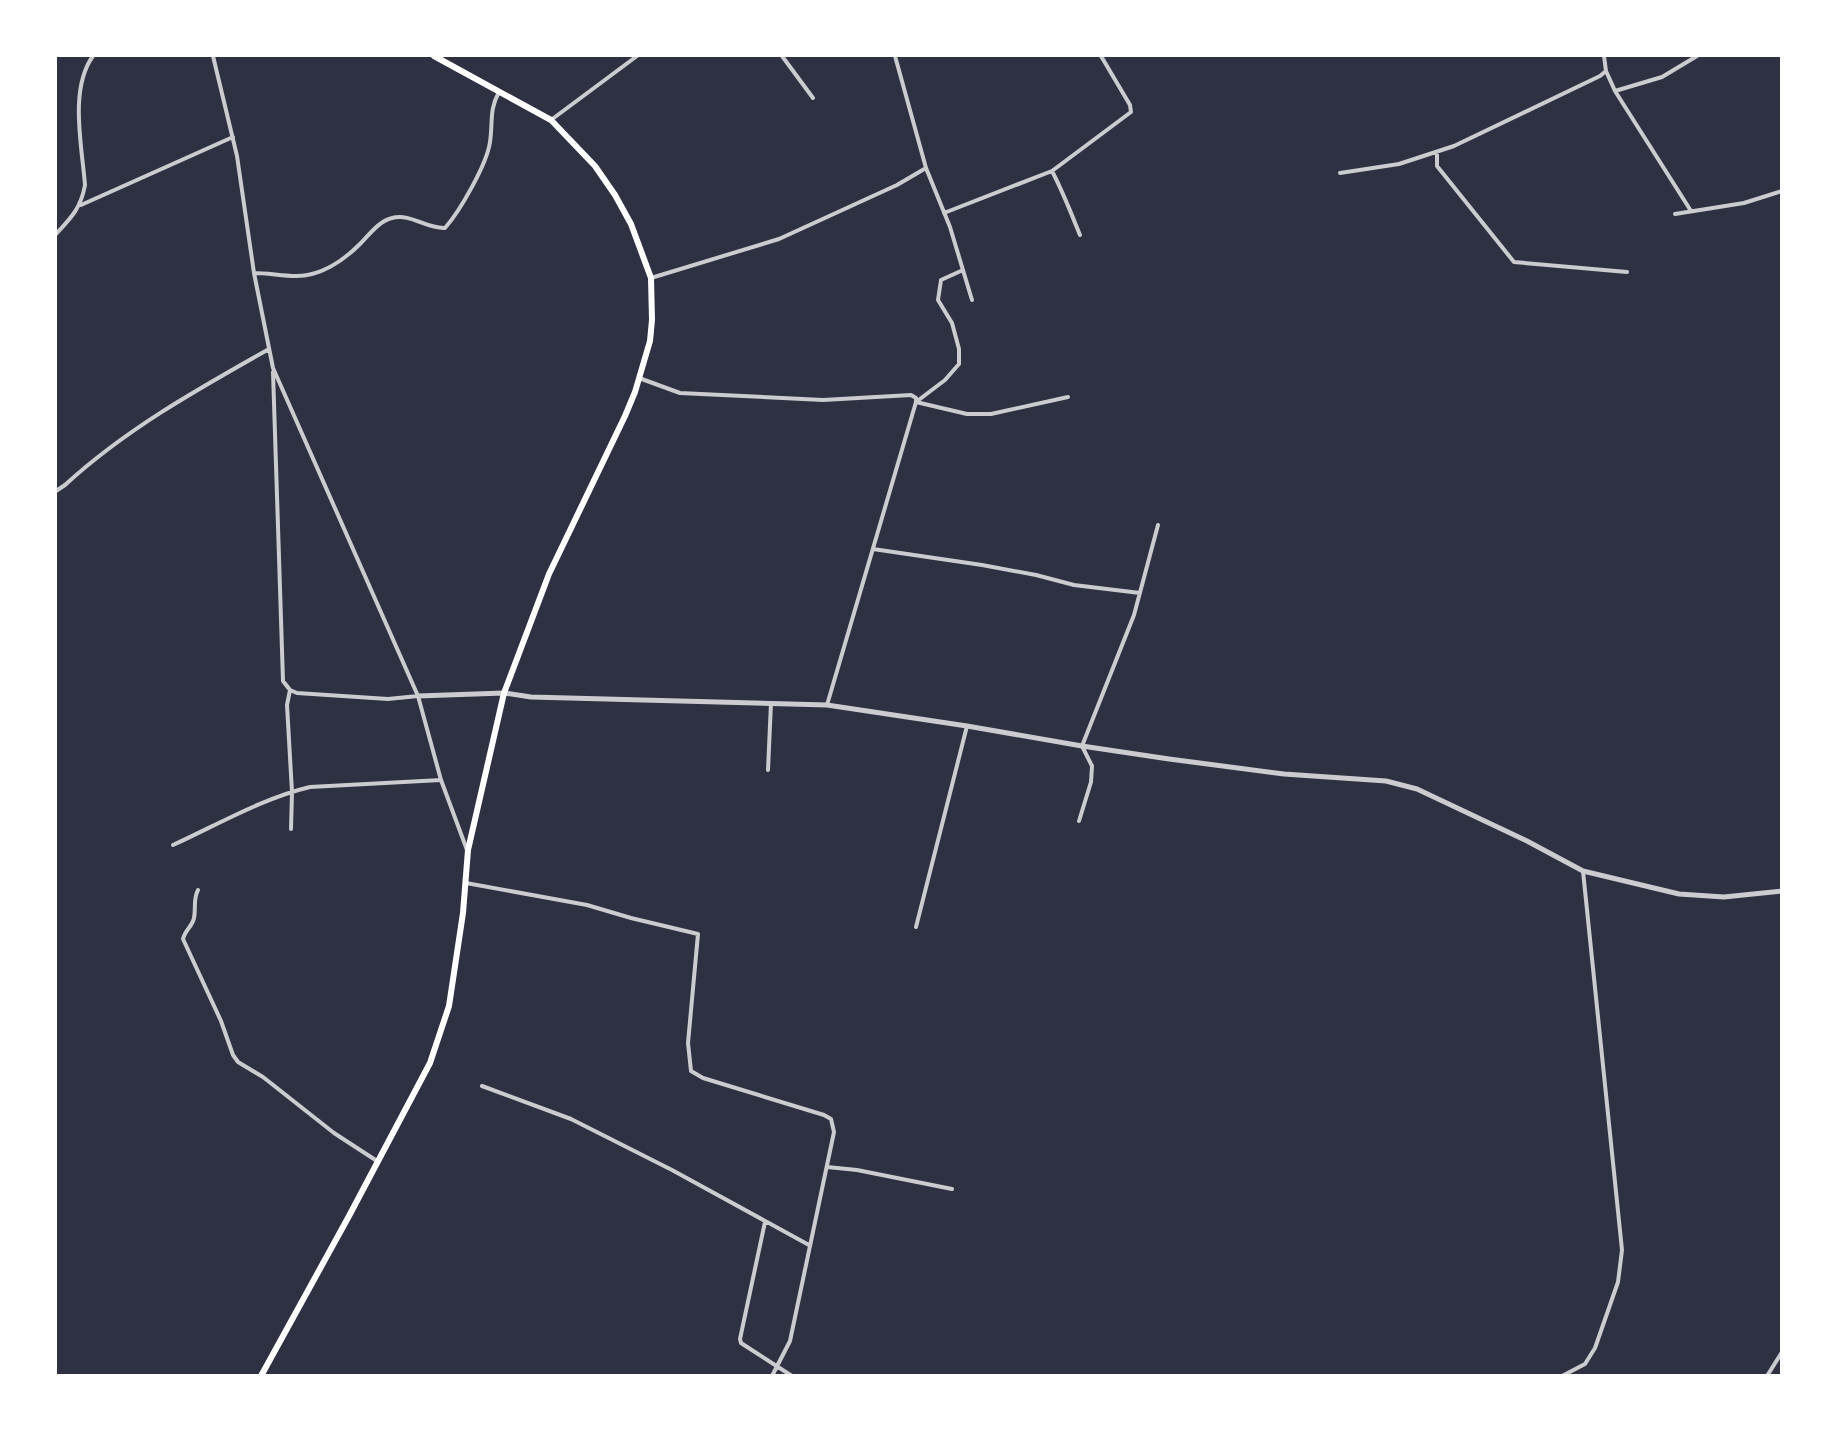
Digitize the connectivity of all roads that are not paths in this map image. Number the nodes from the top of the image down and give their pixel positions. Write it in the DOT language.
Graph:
graph roads {
  1 [pos="93,56"];
  2 [pos="213,56"];
  3 [pos="434,56"];
  4 [pos="637,56"];
  5 [pos="782,56"];
  6 [pos="895,56"];
  7 [pos="1101,56"];
  8 [pos="1604,56"];
  9 [pos="1696,56"];
  10 [pos="1606,71"];
  11 [pos="1615,91"];
  12 [pos="499,92"];
  13 [pos="813,98"];
  14 [pos="550,120"];
  15 [pos="233,137"];
  16 [pos="1437,152"];
  17 [pos="926,168"];
  18 [pos="1052,171"];
  19 [pos="1340,173"];
  20 [pos="1782,191"];
  21 [pos="80,206"];
  22 [pos="1691,212"];
  23 [pos="944,213"];
  24 [pos="1675,214"];
  25 [pos="56,234"];
  26 [pos="1080,235"];
  27 [pos="963,270"];
  28 [pos="1627,272"];
  29 [pos="254,273"];
  30 [pos="651,278"];
  31 [pos="972,300"];
  32 [pos="269,349"];
  33 [pos="273,368"];
  34 [pos="639,378"];
  35 [pos="1068,396"];
  36 [pos="916,402"];
  37 [pos="56,491"];
  38 [pos="1158,525"];
  39 [pos="873,549"];
  40 [pos="1140,593"];
  41 [pos="290,690"];
  42 [pos="504,693"];
  43 [pos="418,696"];
  44 [pos="771,704"];
  45 [pos="827,705"];
  46 [pos="967,726"];
  47 [pos="1082,746"];
  48 [pos="768,770"];
  49 [pos="441,780"];
  50 [pos="292,792"];
  51 [pos="1079,821"];
  52 [pos="291,829"];
  53 [pos="173,845"];
  54 [pos="468,850"];
  55 [pos="1583,871"];
  56 [pos="465,882"];
  57 [pos="198,890"];
  58 [pos="1782,891"];
  59 [pos="915,927"];
  60 [pos="482,1086"];
  61 [pos="377,1161"];
  62 [pos="826,1167"];
  63 [pos="952,1189"];
  64 [pos="765,1222"];
  65 [pos="809,1245"];
  66 [pos="1782,1352"];
  67 [pos="776,1367"];
  68 [pos="261,1376"];
  69 [pos="772,1376"];
  70 [pos="792,1376"];
  71 [pos="1562,1376"];
  72 [pos="1767,1376"];
  1 -- 21 [label="street"];
  2 -- 15 [label="street"];
  3 -- 12 [label="main road"];
  4 -- 14 [label="street"];
  5 -- 13 [label="street"];
  6 -- 17 [label="street"];
  7 -- 18 [label="street"];
  8 -- 10 [label="street"];
  9 -- 11 [label="street"];
  10 -- 11 [label="street"];
  10 -- 16 [label="street"];
  11 -- 22 [label="street"];
  12 -- 14 [label="main road"];
  12 -- 29 [label="street"];
  14 -- 30 [label="main road"];
  15 -- 21 [label="street"];
  15 -- 29 [label="street"];
  16 -- 19 [label="street"];
  16 -- 28 [label="street"];
  17 -- 23 [label="street"];
  17 -- 30 [label="street"];
  18 -- 23 [label="street"];
  18 -- 26 [label="street"];
  20 -- 22 [label="street"];
  21 -- 25 [label="street"];
  22 -- 24 [label="street"];
  23 -- 27 [label="street"];
  27 -- 31 [label="street"];
  27 -- 36 [label="street"];
  29 -- 32 [label="street"];
  30 -- 34 [label="main road"];
  32 -- 33 [label="street"];
  32 -- 37 [label="street"];
  33 -- 41 [label="street"];
  33 -- 43 [label="street"];
  34 -- 36 [label="street"];
  34 -- 42 [label="main road"];
  35 -- 36 [label="street"];
  36 -- 39 [label="street"];
  38 -- 40 [label="street"];
  39 -- 40 [label="street"];
  39 -- 45 [label="street"];
  40 -- 47 [label="street"];
  41 -- 43 [label="street"];
  41 -- 50 [label="street"];
  42 -- 43 [label="street"];
  42 -- 44 [label="street"];
  42 -- 54 [label="main road"];
  43 -- 49 [label="street"];
  44 -- 45 [label="street"];
  44 -- 48 [label="street"];
  45 -- 46 [label="street"];
  46 -- 47 [label="street"];
  46 -- 59 [label="street"];
  47 -- 51 [label="street"];
  47 -- 55 [label="street"];
  49 -- 50 [label="street"];
  49 -- 54 [label="street"];
  50 -- 52 [label="street"];
  50 -- 53 [label="street"];
  54 -- 56 [label="main road"];
  55 -- 58 [label="street"];
  55 -- 71 [label="street"];
  56 -- 61 [label="main road"];
  56 -- 62 [label="street"];
  57 -- 61 [label="street"];
  60 -- 64 [label="street"];
  61 -- 68 [label="main road"];
  62 -- 63 [label="street"];
  62 -- 65 [label="street"];
  64 -- 65 [label="street"];
  64 -- 67 [label="street"];
  65 -- 67 [label="street"];
  66 -- 72 [label="street"];
  67 -- 69 [label="street"];
  67 -- 70 [label="street"];
}
